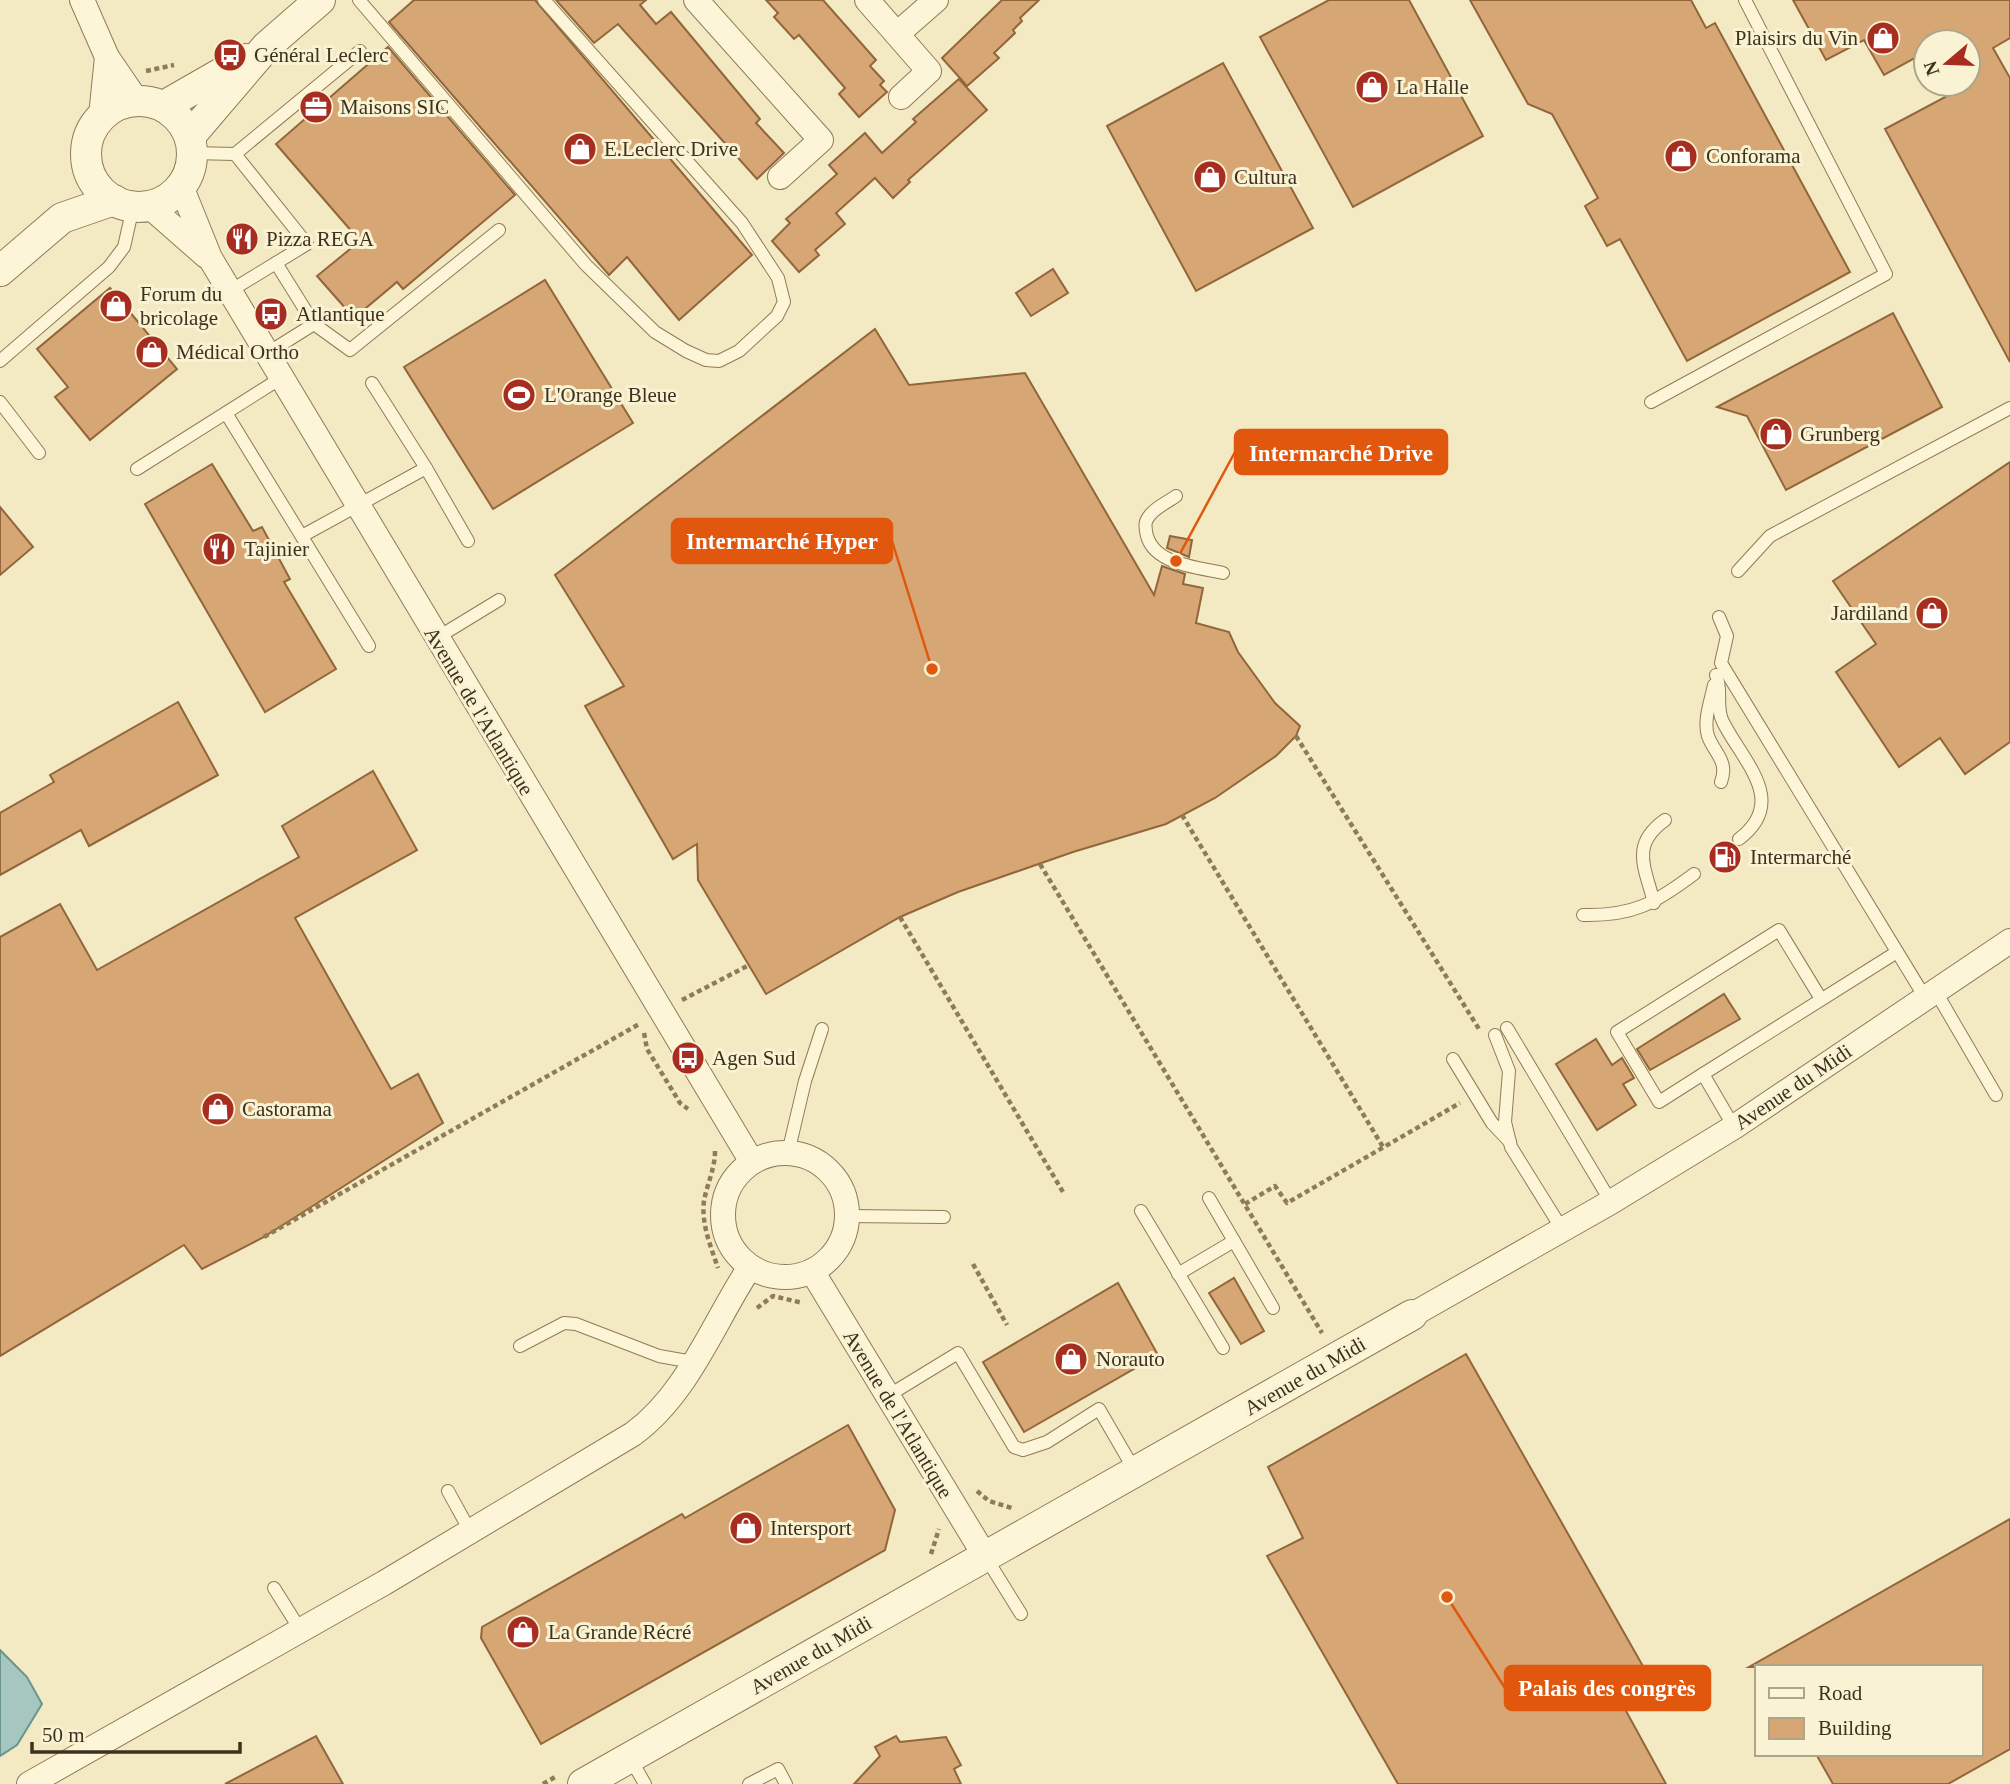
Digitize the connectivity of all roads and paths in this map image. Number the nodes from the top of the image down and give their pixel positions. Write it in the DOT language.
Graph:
graph roads {
  1 [pos="82,0"];
  2 [pos="320,0"];
  3 [pos="359,0"];
  4 [pos="544,0"];
  5 [pos="696,0"];
  6 [pos="867,0"];
  7 [pos="936,0"];
  8 [pos="1745,0"];
  9 [pos="897,34"];
  10 [pos="267,46"];
  11 [pos="360,51"];
  12 [pos="107,57"];
  13 [pos="139,69"];
  14 [pos="216,76"];
  15 [pos="901,97"];
  16 [pos="150,104"];
  17 [pos="101,116"];
  18 [pos="192,144"];
  19 [pos="235,154"];
  20 [pos="87,163"];
  21 [pos="780,177"];
  22 [pos="181,186"];
  23 [pos="132,205"];
  24 [pos="62,218"];
  25 [pos="499,230"];
  26 [pos="210,258"];
  27 [pos="276,263"];
  28 [pos="0,271"];
  29 [pos="230,291"];
  30 [pos="314,324"];
  31 [pos="266,354"];
  32 [pos="0,361"];
  33 [pos="281,378"];
  34 [pos="372,383"];
  35 [pos="0,402"];
  36 [pos="1651,402"];
  37 [pos="2010,408"];
  38 [pos="226,413"];
  39 [pos="39,453"];
  40 [pos="426,468"];
  41 [pos="137,469"];
  42 [pos="1177,496"];
  43 [pos="355,505"];
  44 [pos="302,536"];
  45 [pos="468,541"];
  46 [pos="1738,570"];
  47 [pos="1223,573"];
  48 [pos="499,600"];
  49 [pos="1719,617"];
  50 [pos="435,639"];
  51 [pos="369,646"];
  52 [pos="1719,669"];
  53 [pos="1296,736"];
  54 [pos="1721,782"];
  55 [pos="1182,815"];
  56 [pos="1665,820"];
  57 [pos="1739,839"];
  58 [pos="1040,864"];
  59 [pos="1694,874"];
  60 [pos="1654,902"];
  61 [pos="1583,915"];
  62 [pos="900,917"];
  63 [pos="2010,941"];
  64 [pos="1897,952"];
  65 [pos="750,965"];
  66 [pos="1931,995"];
  67 [pos="687,997"];
  68 [pos="1821,999"];
  69 [pos="660,1012"];
  70 [pos="822,1029"];
  71 [pos="1496,1034"];
  72 [pos="1453,1059"];
  73 [pos="1703,1074"];
  74 [pos="1474,1094"];
  75 [pos="1996,1095"];
  76 [pos="1734,1127"];
  77 [pos="1510,1143"];
  78 [pos="1383,1147"];
  79 [pos="788,1153"];
  80 [pos="752,1162"];
  81 [pos="1063,1192"];
  82 [pos="1209,1198"];
  83 [pos="1611,1202"];
  84 [pos="1245,1204"];
  85 [pos="1141,1211"];
  86 [pos="847,1216"];
  87 [pos="944,1217"];
  88 [pos="1562,1229"];
  89 [pos="264,1237"];
  90 [pos="1234,1241"];
  91 [pos="973,1264"];
  92 [pos="750,1267"];
  93 [pos="812,1271"];
  94 [pos="1178,1274"];
  95 [pos="1273,1308"];
  96 [pos="1412,1315"];
  97 [pos="1007,1325"];
  98 [pos="1328,1343"];
  99 [pos="520,1346"];
  100 [pos="1223,1348"];
  101 [pos="693,1362"];
  102 [pos="886,1396"];
  103 [pos="1135,1471"];
  104 [pos="448,1491"];
  105 [pos="470,1531"];
  106 [pos="985,1556"];
  107 [pos="274,1588"];
  108 [pos="1021,1614"];
  109 [pos="301,1631"];
  110 [pos="630,1758"];
  111 [pos="29,1784"];
  112 [pos="583,1784"];
  113 [pos="645,1784"];
  114 [pos="749,1784"];
  115 [pos="786,1784"];
  1 -- 12 [label="street"];
  2 -- 10 [label="street"];
  3 -- 4 [label="lane"];
  5 -- 21 [label="street"];
  6 -- 9 [label="street"];
  7 -- 9 [label="street"];
  8 -- 36 [label="lane"];
  9 -- 15 [label="street"];
  10 -- 14 [label="street"];
  10 -- 18 [label="street"];
  11 -- 19 [label="lane"];
  12 -- 16 [label="street"];
  12 -- 17 [label="street"];
  13 -- 14 [label="path"];
  14 -- 16 [label="street"];
  16 -- 17 [label="street"];
  16 -- 18 [label="street"];
  17 -- 20 [label="street"];
  18 -- 19 [label="lane"];
  18 -- 22 [label="street"];
  19 -- 27 [label="lane"];
  20 -- 23 [label="street"];
  20 -- 24 [label="street"];
  22 -- 23 [label="street"];
  22 -- 26 [label="street, Avenue de l'Atlantique"];
  23 -- 24 [label="street"];
  23 -- 26 [label="street, Avenue de l'Atlantique"];
  23 -- 32 [label="lane"];
  24 -- 28 [label="street"];
  25 -- 30 [label="lane"];
  26 -- 29 [label="street, Avenue de l'Atlantique"];
  27 -- 29 [label="lane"];
  27 -- 30 [label="lane"];
  29 -- 31 [label="street, Avenue de l'Atlantique"];
  30 -- 31 [label="lane"];
  31 -- 33 [label="street, Avenue de l'Atlantique"];
  33 -- 38 [label="lane"];
  33 -- 43 [label="street, Avenue de l'Atlantique"];
  34 -- 40 [label="lane"];
  35 -- 39 [label="lane"];
  37 -- 46 [label="lane"];
  38 -- 41 [label="lane"];
  38 -- 44 [label="lane"];
  40 -- 43 [label="lane"];
  40 -- 45 [label="lane"];
  42 -- 47 [label="lane"];
  43 -- 44 [label="lane"];
  43 -- 50 [label="street, Avenue de l'Atlantique"];
  44 -- 51 [label="lane"];
  48 -- 50 [label="lane"];
  49 -- 52 [label="lane"];
  50 -- 69 [label="street, Avenue de l'Atlantique"];
  52 -- 54 [label="lane"];
  52 -- 57 [label="lane"];
  52 -- 64 [label="lane"];
  53 -- 71 [label="path"];
  55 -- 78 [label="path"];
  56 -- 60 [label="lane"];
  58 -- 84 [label="path"];
  59 -- 60 [label="lane"];
  60 -- 61 [label="lane"];
  62 -- 81 [label="path"];
  63 -- 66 [label="street, Avenue du Midi"];
  64 -- 66 [label="lane"];
  64 -- 68 [label="lane"];
  65 -- 67 [label="path"];
  66 -- 75 [label="lane"];
  66 -- 76 [label="street, Avenue du Midi"];
  68 -- 73 [label="lane"];
  68 -- 73 [label="lane"];
  69 -- 80 [label="street, Avenue de l'Atlantique"];
  69 -- 89 [label="path"];
  70 -- 79 [label="lane"];
  71 -- 77 [label="lane"];
  71 -- 83 [label="lane"];
  72 -- 74 [label="lane"];
  73 -- 76 [label="lane"];
  74 -- 77 [label="lane"];
  74 -- 78 [label="path"];
  76 -- 83 [label="street, Avenue du Midi"];
  77 -- 88 [label="lane"];
  78 -- 84 [label="path"];
  79 -- 80 [label="street"];
  79 -- 86 [label="street"];
  80 -- 92 [label="street"];
  82 -- 90 [label="lane"];
  83 -- 88 [label="street, Avenue du Midi"];
  84 -- 98 [label="path"];
  85 -- 94 [label="lane"];
  86 -- 87 [label="lane"];
  86 -- 93 [label="street"];
  88 -- 96 [label="street, Avenue du Midi"];
  90 -- 94 [label="lane"];
  90 -- 95 [label="lane"];
  91 -- 97 [label="path"];
  92 -- 93 [label="street"];
  92 -- 101 [label="street"];
  93 -- 102 [label="street, Avenue de l'Atlantique"];
  94 -- 100 [label="lane"];
  96 -- 103 [label="street, Avenue du Midi"];
  99 -- 101 [label="lane"];
  101 -- 105 [label="street"];
  102 -- 103 [label="lane"];
  102 -- 106 [label="street, Avenue de l'Atlantique"];
  103 -- 106 [label="street, Avenue du Midi"];
  104 -- 105 [label="lane"];
  105 -- 109 [label="street"];
  106 -- 108 [label="lane"];
  106 -- 110 [label="street, Avenue du Midi"];
  107 -- 109 [label="lane"];
  109 -- 111 [label="street"];
  110 -- 112 [label="street, Avenue du Midi"];
  110 -- 113 [label="lane"];
  114 -- 115 [label="lane"];
}
